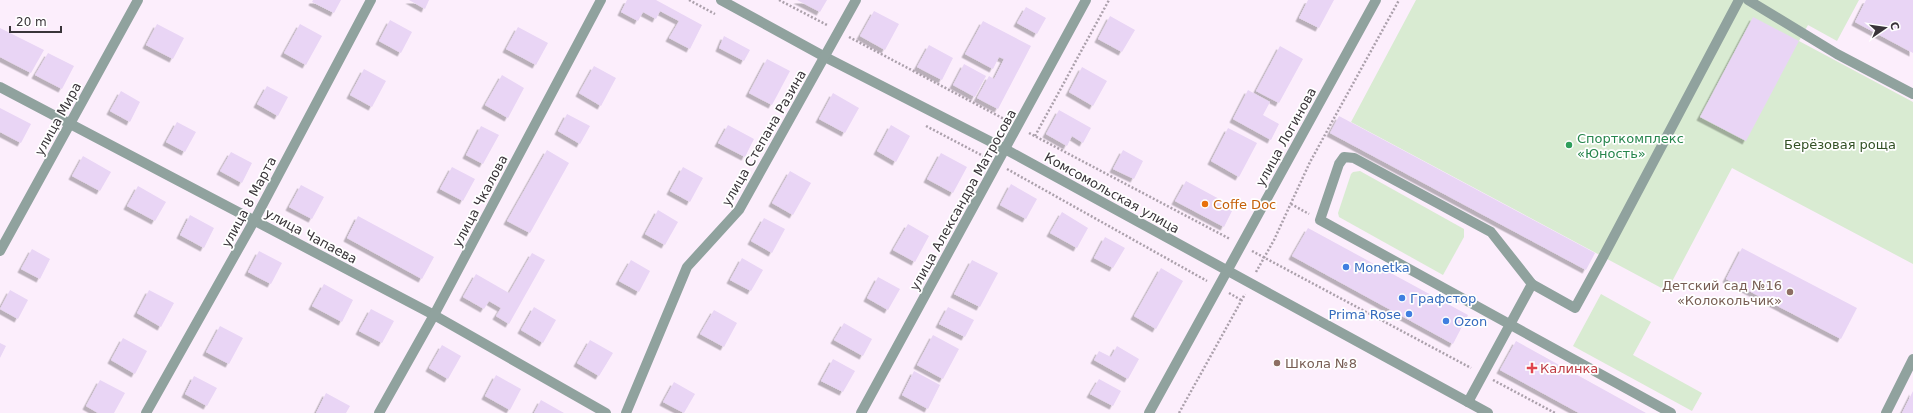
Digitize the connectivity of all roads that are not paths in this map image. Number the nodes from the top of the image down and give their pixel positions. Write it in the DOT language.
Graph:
graph roads {
  1 [pos="138,0"];
  2 [pos="371,0"];
  3 [pos="601,0"];
  4 [pos="721,0"];
  5 [pos="856,0"];
  6 [pos="1086,0"];
  7 [pos="1376,0"];
  8 [pos="1739,0"];
  9 [pos="1748,0"];
  10 [pos="825,57"];
  11 [pos="0,87"];
  12 [pos="1913,94"];
  13 [pos="70,124"];
  14 [pos="1005,149"];
  15 [pos="254,221"];
  16 [pos="0,252"];
  17 [pos="1228,271"];
  18 [pos="1532,284"];
  19 [pos="434,315"];
  20 [pos="1510,325"];
  21 [pos="1913,360"];
  22 [pos="1468,402"];
  23 [pos="146,413"];
  24 [pos="379,413"];
  25 [pos="606,413"];
  26 [pos="626,413"];
  27 [pos="862,413"];
  28 [pos="1149,413"];
  29 [pos="1488,413"];
  30 [pos="1671,413"];
  31 [pos="1886,413"];
  1 -- 13 [label="street, улица Мира"];
  2 -- 15 [label="street, улица 8 Марта"];
  3 -- 19 [label="street, улица Чкалова"];
  4 -- 10 [label="street, Комсомольская улица"];
  5 -- 10 [label="street, улица Степана Разина"];
  6 -- 14 [label="street, улица Александра Матросова"];
  7 -- 17 [label="street, улица Логинова"];
  8 -- 18 [label="street"];
  9 -- 12 [label="street"];
  10 -- 14 [label="street, Комсомольская улица"];
  10 -- 26 [label="street, улица Степана Разина"];
  11 -- 13 [label="street, улица Чапаева"];
  13 -- 15 [label="street, улица Чапаева"];
  13 -- 16 [label="street, улица Мира"];
  14 -- 17 [label="street, Комсомольская улица"];
  14 -- 27 [label="street, улица Александра Матросова"];
  15 -- 19 [label="street, улица Чапаева"];
  15 -- 23 [label="street, улица 8 Марта"];
  17 -- 22 [label="street, Комсомольская улица"];
  17 -- 28 [label="street, улица Логинова"];
  18 -- 20 [label="street"];
  18 -- 20 [label="street"];
  19 -- 24 [label="street, улица Чкалова"];
  19 -- 25 [label="street, улица Чапаева"];
  20 -- 22 [label="street"];
  20 -- 30 [label="street"];
  21 -- 31 [label="street"];
  22 -- 29 [label="street, Комсомольская улица"];
}
